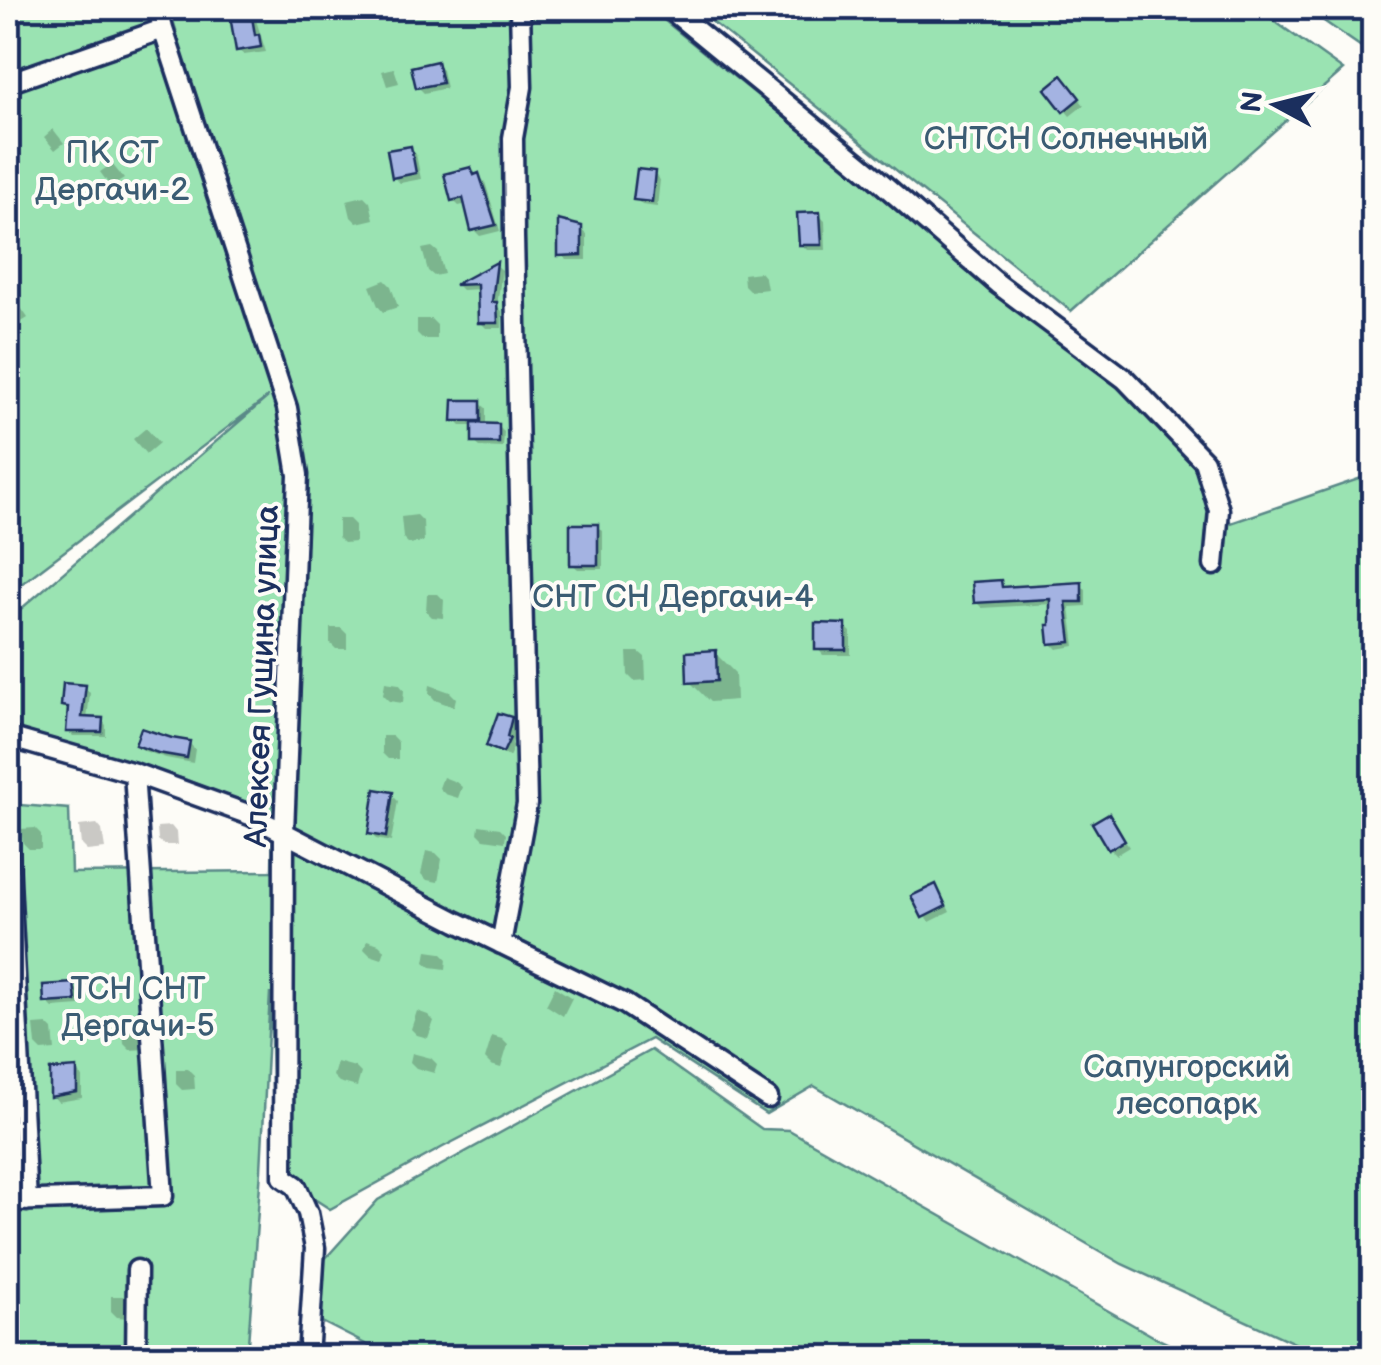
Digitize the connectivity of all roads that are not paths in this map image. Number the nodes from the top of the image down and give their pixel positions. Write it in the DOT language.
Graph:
graph roads {
  1 [pos="158,8"];
  2 [pos="520,8"];
  3 [pos="670,8"];
  4 [pos="163,29"];
  5 [pos="8,83"];
  6 [pos="1214,565"];
  7 [pos="8,737"];
  8 [pos="134,773"];
  9 [pos="284,832"];
  10 [pos="8,843"];
  11 [pos="501,944"];
  12 [pos="768,1098"];
  13 [pos="17,1201"];
  14 [pos="137,1270"];
  15 [pos="136,1358"];
  16 [pos="308,1358"];
  1 -- 4 [label="street, Алексея Гущина улица"];
  2 -- 11 [label="street"];
  3 -- 6 [label="street"];
  4 -- 5 [label="street"];
  4 -- 9 [label="street, Алексея Гущина улица"];
  7 -- 8 [label="street"];
  8 -- 9 [label="street"];
  8 -- 13 [label="street"];
  9 -- 11 [label="street"];
  9 -- 16 [label="street, Алексея Гущина улица"];
  10 -- 13 [label="street"];
  11 -- 12 [label="street"];
  14 -- 15 [label="street"];
}
